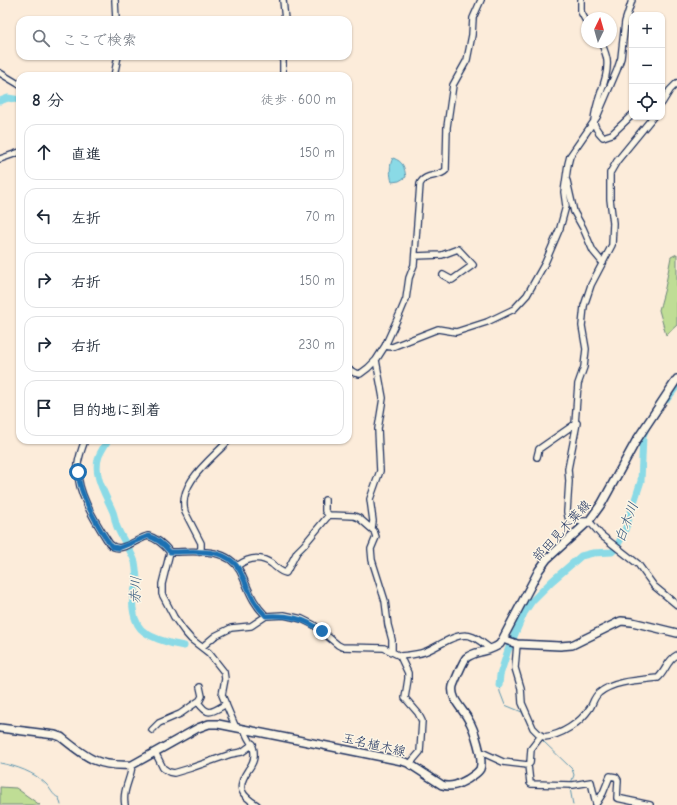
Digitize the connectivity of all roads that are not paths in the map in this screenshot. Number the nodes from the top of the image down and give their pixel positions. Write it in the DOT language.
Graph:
graph roads {
  1 [pos="115,0"];
  2 [pos="283,0"];
  3 [pos="481,0"];
  4 [pos="581,0"];
  5 [pos="632,0"];
  6 [pos="581,12"];
  7 [pos="116,16"];
  8 [pos="285,16"];
  9 [pos="602,48"];
  10 [pos="118,60"];
  11 [pos="283,60"];
  12 [pos="116,72"];
  13 [pos="283,72"];
  14 [pos="0,73"];
  15 [pos="16,83"];
  16 [pos="677,83"];
  17 [pos="670,90"];
  18 [pos="665,92"];
  19 [pos="665,98"];
  20 [pos="629,118"];
  21 [pos="650,120"];
  22 [pos="594,122"];
  23 [pos="16,153"];
  24 [pos="0,159"];
  25 [pos="566,178"];
  26 [pos="414,256"];
  27 [pos="603,263"];
  28 [pos="443,275"];
  29 [pos="385,346"];
  30 [pos="376,360"];
  31 [pos="352,371"];
  32 [pos="677,379"];
  33 [pos="575,424"];
  34 [pos="84,444"];
  35 [pos="225,444"];
  36 [pos="537,457"];
  37 [pos="325,500"];
  38 [pos="329,515"];
  39 [pos="589,521"];
  40 [pos="372,528"];
  41 [pos="170,552"];
  42 [pos="199,552"];
  43 [pos="236,566"];
  44 [pos="677,605"];
  45 [pos="266,616"];
  46 [pos="677,633"];
  47 [pos="511,642"];
  48 [pos="202,647"];
  49 [pos="491,649"];
  50 [pos="392,652"];
  51 [pos="677,655"];
  52 [pos="400,656"];
  53 [pos="200,687"];
  54 [pos="198,702"];
  55 [pos="226,704"];
  56 [pos="0,728"];
  57 [pos="236,728"];
  58 [pos="152,730"];
  59 [pos="245,730"];
  60 [pos="540,738"];
  61 [pos="253,744"];
  62 [pos="479,751"];
  63 [pos="155,752"];
  64 [pos="410,764"];
  65 [pos="132,765"];
  66 [pos="528,765"];
  67 [pos="125,805"];
  68 [pos="257,805"];
  69 [pos="650,805"];
  1 -- 7 [label="street"];
  2 -- 8 [label="street"];
  3 -- 26 [label="street"];
  4 -- 6 [label="street"];
  5 -- 22 [label="street"];
  9 -- 22 [label="street"];
  10 -- 12 [label="street"];
  11 -- 13 [label="street"];
  14 -- 15 [label="street"];
  16 -- 17 [label="street"];
  17 -- 18 [label="street"];
  17 -- 19 [label="street"];
  20 -- 22 [label="street"];
  21 -- 27 [label="street"];
  22 -- 25 [label="street"];
  23 -- 24 [label="street"];
  25 -- 27 [label="street"];
  25 -- 29 [label="street"];
  26 -- 28 [label="street"];
  26 -- 29 [label="street"];
  27 -- 33 [label="street"];
  29 -- 30 [label="street"];
  30 -- 31 [label="street"];
  30 -- 40 [label="street"];
  32 -- 39 [label="main road, 部田見木葉線"];
  33 -- 36 [label="street"];
  33 -- 39 [label="street"];
  34 -- 41 [label="street"];
  35 -- 42 [label="street"];
  37 -- 38 [label="street"];
  38 -- 40 [label="street"];
  38 -- 43 [label="street"];
  39 -- 44 [label="street"];
  39 -- 47 [label="main road, 部田見木葉線"];
  40 -- 50 [label="street"];
  41 -- 42 [label="street"];
  41 -- 48 [label="street"];
  42 -- 43 [label="street"];
  43 -- 45 [label="street"];
  45 -- 48 [label="street"];
  45 -- 50 [label="street"];
  46 -- 47 [label="main road"];
  47 -- 49 [label="main road, 玉名植木線"];
  47 -- 60 [label="street"];
  48 -- 55 [label="street"];
  49 -- 52 [label="street"];
  49 -- 62 [label="main road, 玉名植木線"];
  50 -- 52 [label="street"];
  51 -- 60 [label="street"];
  52 -- 64 [label="street"];
  53 -- 54 [label="street"];
  54 -- 55 [label="street"];
  54 -- 58 [label="street"];
  55 -- 57 [label="street"];
  56 -- 65 [label="main road"];
  57 -- 59 [label="main road, 玉名植木線"];
  57 -- 63 [label="main road, 玉名植木線"];
  59 -- 61 [label="street"];
  59 -- 64 [label="main road, 玉名植木線"];
  60 -- 66 [label="street"];
  61 -- 63 [label="street"];
  61 -- 68 [label="street"];
  62 -- 64 [label="main road, 玉名植木線"];
  62 -- 66 [label="street"];
  63 -- 65 [label="main road, 玉名植木線"];
  65 -- 67 [label="street"];
  66 -- 69 [label="street"];
}
